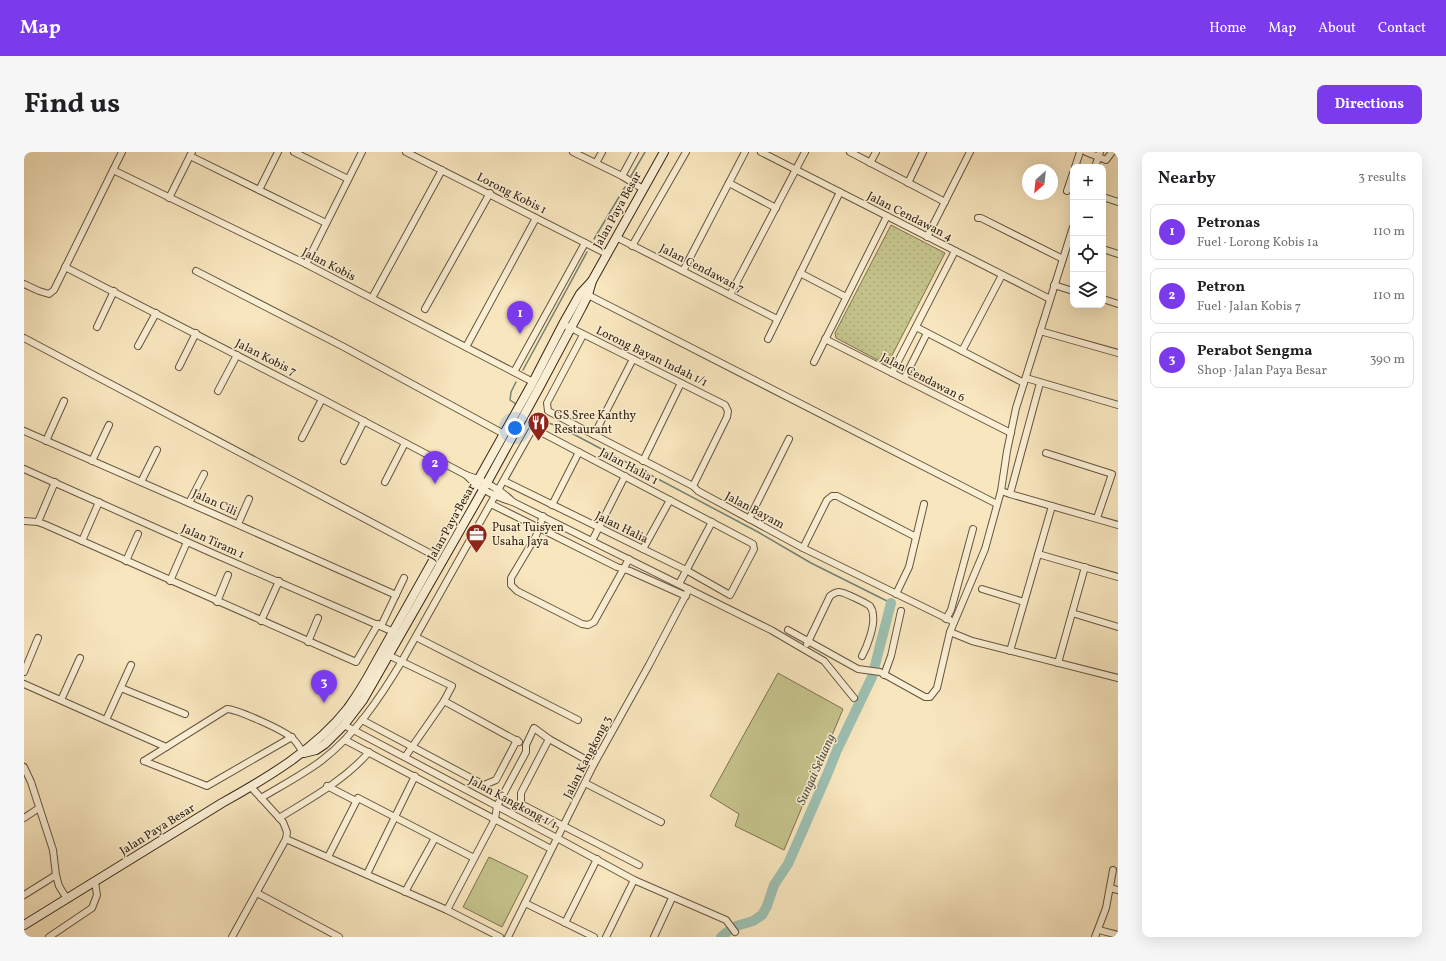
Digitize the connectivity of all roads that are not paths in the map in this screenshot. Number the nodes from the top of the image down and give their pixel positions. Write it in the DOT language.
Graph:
graph roads {
  1 [pos="122,152"];
  2 [pos="278,152"];
  3 [pos="294,152"];
  4 [pos="362,152"];
  5 [pos="406,152"];
  6 [pos="602,152"];
  7 [pos="635,152"];
  8 [pos="664,152"];
  9 [pos="686,152"];
  10 [pos="745,152"];
  11 [pos="761,152"];
  12 [pos="805,152"];
  13 [pos="850,152"];
  14 [pos="876,152"];
  15 [pos="923,152"];
  16 [pos="970,152"];
  17 [pos="1080,152"];
  18 [pos="1086,152"];
  19 [pos="1112,152"];
  20 [pos="576,153"];
  21 [pos="191,154"];
  22 [pos="303,154"];
  23 [pos="1099,154"];
  24 [pos="596,163"];
  25 [pos="870,163"];
  26 [pos="1076,164"];
  27 [pos="1096,164"];
  28 [pos="113,170"];
  29 [pos="442,170"];
  30 [pos="796,170"];
  31 [pos="622,176"];
  32 [pos="348,179"];
  33 [pos="908,182"];
  34 [pos="1070,182"];
  35 [pos="729,184"];
  36 [pos="643,188"];
  37 [pos="259,190"];
  38 [pos="1067,191"];
  39 [pos="840,192"];
  40 [pos="490,193"];
  41 [pos="170,198"];
  42 [pos="1106,198"];
  43 [pos="945,202"];
  44 [pos="1118,202"];
  45 [pos="776,208"];
  46 [pos="887,216"];
  47 [pos="536,218"];
  48 [pos="978,218"];
  49 [pos="326,223"];
  50 [pos="927,237"];
  51 [pos="616,238"];
  52 [pos="1070,242"];
  53 [pos="585,243"];
  54 [pos="632,246"];
  55 [pos="1106,250"];
  56 [pos="955,251"];
  57 [pos="607,254"];
  58 [pos="1118,254"];
  59 [pos="1063,259"];
  60 [pos="306,264"];
  61 [pos="65,266"];
  62 [pos="196,271"];
  63 [pos="683,271"];
  64 [pos="800,272"];
  65 [pos="1002,275"];
  66 [pos="592,281"];
  67 [pos="24,284"];
  68 [pos="1054,285"];
  69 [pos="1070,290"];
  70 [pos="114,292"];
  71 [pos="588,295"];
  72 [pos="730,295"];
  73 [pos="846,297"];
  74 [pos="372,298"];
  75 [pos="1050,299"];
  76 [pos="1106,300"];
  77 [pos="1118,304"];
  78 [pos="425,309"];
  79 [pos="156,313"];
  80 [pos="777,319"];
  81 [pos="563,324"];
  82 [pos="97,327"];
  83 [pos="916,327"];
  84 [pos="571,328"];
  85 [pos="1040,331"];
  86 [pos="927,333"];
  87 [pos="196,334"];
  88 [pos="583,335"];
  89 [pos="24,338"];
  90 [pos="768,339"];
  91 [pos="825,339"];
  92 [pos="138,346"];
  93 [pos="466,347"];
  94 [pos="962,351"];
  95 [pos="1118,353"];
  96 [pos="237,355"];
  97 [pos="633,359"];
  98 [pos="814,362"];
  99 [pos="179,368"];
  100 [pos="514,372"];
  101 [pos="892,373"];
  102 [pos="904,379"];
  103 [pos="1025,381"];
  104 [pos="681,383"];
  105 [pos="1040,383"];
  106 [pos="537,384"];
  107 [pos="218,390"];
  108 [pos="552,392"];
  109 [pos="322,399"];
  110 [pos="64,401"];
  111 [pos="1118,405"];
  112 [pos="364,421"];
  113 [pos="109,425"];
  114 [pos="24,431"];
  115 [pos="504,434"];
  116 [pos="1011,434"];
  117 [pos="594,436"];
  118 [pos="302,438"];
  119 [pos="789,439"];
  120 [pos="46,441"];
  121 [pos="405,443"];
  122 [pos="157,450"];
  123 [pos="579,452"];
  124 [pos="1046,452"];
  125 [pos="92,461"];
  126 [pos="344,461"];
  127 [pos="643,461"];
  128 [pos="24,468"];
  129 [pos="204,474"];
  130 [pos="625,476"];
  131 [pos="504,481"];
  132 [pos="55,482"];
  133 [pos="141,482"];
  134 [pos="385,482"];
  135 [pos="481,484"];
  136 [pos="693,486"];
  137 [pos="1000,491"];
  138 [pos="497,493"];
  139 [pos="1010,494"];
  140 [pos="249,499"];
  141 [pos="670,500"];
  142 [pos="98,502"];
  143 [pos="190,503"];
  144 [pos="491,504"];
  145 [pos="924,504"];
  146 [pos="997,504"];
  147 [pos="552,505"];
  148 [pos="1052,506"];
  149 [pos="543,516"];
  150 [pos="1096,518"];
  151 [pos="749,519"];
  152 [pos="24,520"];
  153 [pos="38,522"];
  154 [pos="712,522"];
  155 [pos="238,524"];
  156 [pos="1118,524"];
  157 [pos="599,528"];
  158 [pos="538,529"];
  159 [pos="973,529"];
  160 [pos="138,534"];
  161 [pos="916,537"];
  162 [pos="82,541"];
  163 [pos="592,541"];
  164 [pos="187,542"];
  165 [pos="802,548"];
  166 [pos="643,549"];
  167 [pos="1038,554"];
  168 [pos="435,556"];
  169 [pos="629,559"];
  170 [pos="126,561"];
  171 [pos="1085,567"];
  172 [pos="623,570"];
  173 [pos="686,570"];
  174 [pos="228,575"];
  175 [pos="1118,577"];
  176 [pos="404,578"];
  177 [pos="170,581"];
  178 [pos="279,582"];
  179 [pos="679,584"];
  180 [pos="689,589"];
  181 [pos="982,589"];
  182 [pos="896,594"];
  183 [pos="396,595"];
  184 [pos="730,595"];
  185 [pos="686,596"];
  186 [pos="217,602"];
  187 [pos="1024,602"];
  188 [pos="902,611"];
  189 [pos="1072,614"];
  190 [pos="318,618"];
  191 [pos="946,619"];
  192 [pos="262,621"];
  193 [pos="954,622"];
  194 [pos="379,625"];
  195 [pos="1118,627"];
  196 [pos="788,630"];
  197 [pos="950,632"];
  198 [pos="397,633"];
  199 [pos="416,636"];
  200 [pos="38,638"];
  201 [pos="809,641"];
  202 [pos="308,642"];
  203 [pos="805,649"];
  204 [pos="1010,651"];
  205 [pos="385,654"];
  206 [pos="862,656"];
  207 [pos="80,658"];
  208 [pos="402,661"];
  209 [pos="1058,663"];
  210 [pos="131,665"];
  211 [pos="24,672"];
  212 [pos="882,674"];
  213 [pos="1118,678"];
  214 [pos="24,684"];
  215 [pos="121,688"];
  216 [pos="854,698"];
  217 [pos="61,700"];
  218 [pos="444,701"];
  219 [pos="184,714"];
  220 [pos="106,720"];
  221 [pos="362,720"];
  222 [pos="578,720"];
  223 [pos="344,725"];
  224 [pos="355,730"];
  225 [pos="292,737"];
  226 [pos="549,739"];
  227 [pos="345,740"];
  228 [pos="517,740"];
  229 [pos="526,745"];
  230 [pos="166,747"];
  231 [pos="413,747"];
  232 [pos="369,752"];
  233 [pos="303,753"];
  234 [pos="405,757"];
  235 [pos="594,764"];
  236 [pos="24,767"];
  237 [pos="415,776"];
  238 [pos="31,782"];
  239 [pos="585,783"];
  240 [pos="24,786"];
  241 [pos="327,786"];
  242 [pos="251,787"];
  243 [pos="260,798"];
  244 [pos="357,800"];
  245 [pos="497,806"];
  246 [pos="39,808"];
  247 [pos="395,816"];
  248 [pos="24,818"];
  249 [pos="279,818"];
  250 [pos="495,819"];
  251 [pos="662,822"];
  252 [pos="563,827"];
  253 [pos="286,838"];
  254 [pos="435,838"];
  255 [pos="557,838"];
  256 [pos="551,849"];
  257 [pos="328,857"];
  258 [pos="474,858"];
  259 [pos="597,860"];
  260 [pos="639,865"];
  261 [pos="1113,870"];
  262 [pos="367,874"];
  263 [pos="56,875"];
  264 [pos="634,880"];
  265 [pos="95,882"];
  266 [pos="1110,888"];
  267 [pos="1118,890"];
  268 [pos="257,892"];
  269 [pos="405,892"];
  270 [pos="24,895"];
  271 [pos="672,898"];
  272 [pos="66,899"];
  273 [pos="525,903"];
  274 [pos="447,910"];
  275 [pos="565,923"];
  276 [pos="24,925"];
  277 [pos="1099,930"];
  278 [pos="734,932"];
  279 [pos="1118,935"];
  280 [pos="49,937"];
  281 [pos="232,937"];
  282 [pos="339,937"];
  283 [pos="500,937"];
  284 [pos="508,937"];
  285 [pos="594,937"];
  286 [pos="606,937"];
  287 [pos="654,937"];
  288 [pos="1096,937"];
  1 -- 28 [label="street"];
  2 -- 37 [label="street"];
  3 -- 22 [label="street"];
  4 -- 32 [label="street"];
  5 -- 29 [label="street, Lorong Kobis 1"];
  6 -- 24 [label="street"];
  7 -- 31 [label="street"];
  8 -- 36 [label="street, Jalan Paya Besar"];
  9 -- 54 [label="street"];
  10 -- 35 [label="street"];
  11 -- 30 [label="street, Jalan Cendawan 4"];
  12 -- 30 [label="street"];
  13 -- 25 [label="street"];
  14 -- 25 [label="street"];
  15 -- 33 [label="street"];
  16 -- 43 [label="street"];
  17 -- 26 [label="street"];
  18 -- 23 [label="street"];
  19 -- 23 [label="street"];
  20 -- 24 [label="street"];
  21 -- 37 [label="street"];
  21 -- 41 [label="street"];
  22 -- 32 [label="street"];
  23 -- 27 [label="street"];
  24 -- 31 [label="street"];
  25 -- 33 [label="street"];
  28 -- 41 [label="street, Jalan Kobis"];
  28 -- 61 [label="street"];
  29 -- 40 [label="street, Lorong Kobis 1"];
  29 -- 74 [label="street"];
  30 -- 39 [label="street, Jalan Cendawan 4"];
  30 -- 45 [label="street"];
  31 -- 36 [label="street"];
  32 -- 49 [label="street"];
  33 -- 43 [label="street"];
  34 -- 38 [label="street"];
  35 -- 45 [label="street"];
  35 -- 63 [label="street"];
  36 -- 51 [label="street, Jalan Paya Besar"];
  37 -- 49 [label="street"];
  39 -- 46 [label="street, Jalan Cendawan 4"];
  39 -- 64 [label="street"];
  40 -- 47 [label="street, Lorong Kobis 1"];
  40 -- 78 [label="street"];
  41 -- 60 [label="street, Jalan Kobis"];
  42 -- 44 [label="street"];
  43 -- 50 [label="street"];
  45 -- 72 [label="street"];
  46 -- 50 [label="street, Jalan Cendawan 4"];
  46 -- 73 [label="street"];
  47 -- 53 [label="street, Lorong Kobis 1"];
  47 -- 93 [label="street"];
  48 -- 59 [label="street"];
  49 -- 60 [label="street"];
  50 -- 56 [label="street, Jalan Cendawan 4"];
  51 -- 54 [label="street, Jalan Cendawan 7"];
  51 -- 57 [label="street, Jalan Paya Besar"];
  52 -- 59 [label="street"];
  53 -- 57 [label="street, Lorong Kobis 1"];
  53 -- 100 [label="street"];
  54 -- 63 [label="street, Jalan Cendawan 7"];
  55 -- 58 [label="street"];
  56 -- 65 [label="street, Jalan Cendawan 4"];
  56 -- 83 [label="street"];
  57 -- 66 [label="street, Jalan Paya Besar"];
  59 -- 68 [label="street"];
  60 -- 74 [label="street, Jalan Kobis"];
  61 -- 67 [label="street"];
  61 -- 70 [label="street, Jalan Kobis 7"];
  62 -- 115 [label="street"];
  63 -- 72 [label="street, Jalan Cendawan 7"];
  64 -- 73 [label="street"];
  64 -- 80 [label="street"];
  65 -- 75 [label="street, Jalan Cendawan 4"];
  65 -- 94 [label="street"];
  66 -- 71 [label="street, Jalan Paya Besar"];
  66 -- 81 [label="street, Jalan Paya Besar"];
  68 -- 69 [label="street"];
  68 -- 75 [label="street"];
  70 -- 79 [label="street, Jalan Kobis 7"];
  70 -- 82 [label="street"];
  71 -- 84 [label="street, Jalan Paya Besar"];
  71 -- 146 [label="street"];
  72 -- 80 [label="street, Jalan Cendawan 7"];
  73 -- 91 [label="street"];
  74 -- 93 [label="street, Jalan Kobis"];
  75 -- 85 [label="street"];
  76 -- 77 [label="street"];
  79 -- 87 [label="street, Jalan Kobis 7"];
  79 -- 92 [label="street"];
  80 -- 90 [label="street"];
  81 -- 84 [label="street, Lorong Bayan Indah 1/1"];
  81 -- 106 [label="street, Jalan Paya Besar"];
  83 -- 86 [label="street"];
  83 -- 101 [label="street"];
  84 -- 88 [label="street, Lorong Bayan Indah 1/1"];
  84 -- 106 [label="street, Jalan Paya Besar"];
  85 -- 95 [label="street"];
  85 -- 103 [label="street"];
  86 -- 94 [label="street"];
  86 -- 102 [label="street"];
  87 -- 96 [label="street, Jalan Kobis 7"];
  87 -- 99 [label="street"];
  88 -- 97 [label="street, Lorong Bayan Indah 1/1"];
  88 -- 108 [label="street"];
  89 -- 168 [label="street"];
  91 -- 98 [label="street"];
  91 -- 101 [label="street, Jalan Cendawan 6"];
  93 -- 100 [label="street, Jalan Kobis"];
  94 -- 103 [label="street"];
  96 -- 107 [label="street"];
  96 -- 109 [label="street, Jalan Kobis 7"];
  97 -- 104 [label="street, Lorong Bayan Indah 1/1"];
  97 -- 117 [label="street"];
  100 -- 106 [label="street, Jalan Kobis"];
  101 -- 102 [label="street, Jalan Cendawan 6"];
  102 -- 116 [label="street, Jalan Cendawan 6"];
  103 -- 105 [label="street"];
  103 -- 116 [label="street"];
  104 -- 127 [label="street"];
  104 -- 136 [label="street, Lorong Bayan Indah 1/1"];
  105 -- 111 [label="street"];
  105 -- 139 [label="street"];
  106 -- 108 [label="street, Jalan Kobis"];
  106 -- 115 [label="street, Jalan Paya Besar"];
  106 -- 135 [label="street, Jalan Paya Besar"];
  108 -- 117 [label="street, Jalan Bayam"];
  109 -- 112 [label="street, Jalan Kobis 7"];
  109 -- 118 [label="street"];
  110 -- 120 [label="street"];
  112 -- 121 [label="street, Jalan Kobis 7"];
  112 -- 126 [label="street"];
  113 -- 125 [label="street"];
  114 -- 120 [label="street, Jalan Cili"];
  115 -- 135 [label="street, Jalan Paya Besar"];
  116 -- 137 [label="street"];
  117 -- 127 [label="street, Jalan Bayam"];
  119 -- 151 [label="street"];
  120 -- 125 [label="street, Jalan Cili"];
  121 -- 134 [label="street"];
  121 -- 135 [label="street, Jalan Kobis 7"];
  122 -- 133 [label="street"];
  123 -- 130 [label="street, Jalan Halia 1"];
  123 -- 131 [label="street, Jalan Halia 1"];
  123 -- 147 [label="street"];
  124 -- 150 [label="street"];
  125 -- 133 [label="street, Jalan Cili"];
  127 -- 136 [label="street, Jalan Bayam"];
  128 -- 132 [label="street, Jalan Tiram 1"];
  129 -- 143 [label="street"];
  130 -- 141 [label="street, Jalan Halia 1"];
  130 -- 157 [label="street"];
  131 -- 138 [label="street, Jalan Halia 1"];
  131 -- 147 [label="street, Jalan Halia"];
  132 -- 142 [label="street, Jalan Tiram 1"];
  132 -- 153 [label="street"];
  133 -- 143 [label="street, Jalan Cili"];
  135 -- 138 [label="street, Jalan Kobis 7"];
  135 -- 168 [label="street, Jalan Paya Besar"];
  135 -- 198 [label="street, Jalan Paya Besar"];
  136 -- 151 [label="street, Jalan Bayam"];
  137 -- 139 [label="street"];
  137 -- 146 [label="street"];
  138 -- 144 [label="street, Jalan Halia 1"];
  138 -- 149 [label="street, Jalan Kobis 7"];
  139 -- 148 [label="street"];
  140 -- 155 [label="street"];
  141 -- 154 [label="street, Jalan Halia 1"];
  141 -- 166 [label="street"];
  142 -- 162 [label="street"];
  142 -- 164 [label="street, Jalan Tiram 1"];
  143 -- 155 [label="street, Jalan Cili"];
  144 -- 158 [label="street"];
  144 -- 199 [label="street, Jalan Halia 1"];
  145 -- 161 [label="street"];
  146 -- 193 [label="street"];
  147 -- 157 [label="street, Jalan Halia"];
  148 -- 150 [label="street"];
  148 -- 167 [label="street"];
  149 -- 158 [label="street"];
  149 -- 163 [label="street, Jalan Kobis 7"];
  150 -- 156 [label="street"];
  151 -- 165 [label="street, Jalan Bayam"];
  152 -- 153 [label="street"];
  153 -- 162 [label="street"];
  154 -- 173 [label="street"];
  154 -- 184 [label="street, Jalan Halia 1"];
  155 -- 183 [label="street, Jalan Cili"];
  157 -- 163 [label="street"];
  157 -- 166 [label="street, Jalan Halia"];
  158 -- 172 [label="street"];
  158 -- 172 [label="street"];
  159 -- 191 [label="street"];
  160 -- 170 [label="street"];
  161 -- 165 [label="street"];
  161 -- 182 [label="street"];
  162 -- 170 [label="street"];
  163 -- 169 [label="street, Jalan Kobis 7"];
  164 -- 177 [label="street"];
  164 -- 178 [label="street, Jalan Tiram 1"];
  165 -- 182 [label="street, Jalan Bayam"];
  166 -- 173 [label="street, Jalan Halia"];
  167 -- 171 [label="street"];
  167 -- 187 [label="street"];
  168 -- 198 [label="street, Jalan Paya Besar"];
  169 -- 172 [label="street"];
  169 -- 179 [label="street, Jalan Kobis 7"];
  170 -- 177 [label="street"];
  171 -- 175 [label="street"];
  171 -- 189 [label="street"];
  172 -- 185 [label="street"];
  173 -- 179 [label="street"];
  173 -- 184 [label="street, Jalan Halia"];
  174 -- 186 [label="street"];
  176 -- 183 [label="street"];
  177 -- 186 [label="street"];
  178 -- 192 [label="street"];
  178 -- 194 [label="street, Jalan Tiram 1"];
  179 -- 180 [label="street, Jalan Kobis 7"];
  180 -- 185 [label="street, Jalan Kangkong 3"];
  180 -- 203 [label="street, Jalan Kobis 7"];
  181 -- 187 [label="street"];
  182 -- 191 [label="street, Jalan Bayam"];
  183 -- 194 [label="street"];
  185 -- 235 [label="street, Jalan Kangkong 3"];
  186 -- 192 [label="street"];
  187 -- 204 [label="street"];
  188 -- 212 [label="street"];
  189 -- 195 [label="street"];
  189 -- 209 [label="street"];
  190 -- 202 [label="street"];
  191 -- 193 [label="street, Jalan Bayam"];
  192 -- 202 [label="street"];
  193 -- 197 [label="street"];
  194 -- 198 [label="street, Jalan Tiram 1"];
  194 -- 202 [label="street"];
  196 -- 201 [label="street"];
  197 -- 204 [label="street"];
  197 -- 212 [label="street"];
  198 -- 205 [label="street, Jalan Paya Besar"];
  199 -- 208 [label="street, Jalan Halia 1"];
  199 -- 222 [label="street"];
  200 -- 211 [label="street"];
  201 -- 203 [label="street"];
  201 -- 206 [label="street"];
  201 -- 212 [label="street"];
  203 -- 216 [label="street, Jalan Kobis 7"];
  204 -- 209 [label="street"];
  205 -- 208 [label="street"];
  205 -- 223 [label="street, Jalan Paya Besar"];
  205 -- 233 [label="street, Jalan Paya Besar"];
  207 -- 217 [label="street"];
  208 -- 218 [label="street"];
  208 -- 221 [label="street, Jalan Halia 1"];
  209 -- 213 [label="street"];
  210 -- 215 [label="street"];
  214 -- 217 [label="street"];
  215 -- 219 [label="street"];
  215 -- 220 [label="street"];
  217 -- 220 [label="street"];
  218 -- 228 [label="street"];
  218 -- 231 [label="street"];
  220 -- 230 [label="street"];
  221 -- 224 [label="street, Jalan Halia 1"];
  221 -- 231 [label="street"];
  223 -- 224 [label="street, Jalan Kangkong 1/1"];
  223 -- 233 [label="street, Jalan Paya Besar"];
  224 -- 227 [label="street, Jalan Halia 1"];
  224 -- 234 [label="street, Jalan Kangkong 1/1"];
  225 -- 230 [label="street"];
  225 -- 230 [label="street"];
  225 -- 233 [label="street"];
  226 -- 229 [label="street"];
  226 -- 235 [label="street"];
  226 -- 252 [label="street"];
  227 -- 232 [label="street"];
  227 -- 243 [label="street, Jalan Halia 1"];
  228 -- 229 [label="street"];
  228 -- 231 [label="street"];
  229 -- 245 [label="street"];
  231 -- 234 [label="street"];
  232 -- 237 [label="street"];
  232 -- 241 [label="street"];
  233 -- 242 [label="street, Jalan Paya Besar"];
  234 -- 245 [label="street, Jalan Kangkong 1/1"];
  235 -- 239 [label="street, Jalan Kangkong 3"];
  236 -- 238 [label="street"];
  237 -- 247 [label="street"];
  237 -- 250 [label="street"];
  238 -- 240 [label="street"];
  238 -- 246 [label="street"];
  239 -- 251 [label="street"];
  239 -- 252 [label="street, Jalan Kangkong 3"];
  241 -- 244 [label="street"];
  241 -- 249 [label="street"];
  242 -- 243 [label="street"];
  242 -- 265 [label="street, Jalan Paya Besar"];
  243 -- 249 [label="street"];
  244 -- 247 [label="street"];
  244 -- 257 [label="street"];
  245 -- 250 [label="street"];
  245 -- 255 [label="street, Jalan Kangkong 1/1"];
  246 -- 248 [label="street"];
  246 -- 263 [label="street"];
  247 -- 254 [label="street"];
  247 -- 262 [label="street"];
  249 -- 253 [label="street"];
  250 -- 256 [label="street"];
  250 -- 258 [label="street"];
  252 -- 255 [label="street, Jalan Kangkong 3"];
  252 -- 260 [label="street"];
  253 -- 257 [label="street"];
  253 -- 268 [label="street"];
  254 -- 258 [label="street"];
  254 -- 269 [label="street"];
  255 -- 256 [label="street, Jalan Kangkong 3"];
  255 -- 259 [label="street, Jalan Kangkong 1/1"];
  256 -- 273 [label="street, Jalan Kangkong 3"];
  257 -- 262 [label="street"];
  258 -- 274 [label="street"];
  259 -- 264 [label="street, Jalan Kangkong 1/1"];
  259 -- 275 [label="street"];
  261 -- 266 [label="street"];
  262 -- 269 [label="street"];
  263 -- 270 [label="street"];
  263 -- 272 [label="street"];
  264 -- 271 [label="street, Jalan Kangkong 1/1"];
  264 -- 286 [label="street"];
  265 -- 272 [label="street, Jalan Paya Besar"];
  265 -- 280 [label="street"];
  266 -- 267 [label="street"];
  266 -- 277 [label="street"];
  268 -- 281 [label="street"];
  268 -- 282 [label="street"];
  269 -- 274 [label="street"];
  271 -- 278 [label="street, Jalan Kangkong 1/1"];
  271 -- 287 [label="street"];
  272 -- 276 [label="street, Jalan Paya Besar"];
  273 -- 275 [label="street"];
  273 -- 284 [label="street, Jalan Kangkong 3"];
  274 -- 283 [label="street"];
  275 -- 285 [label="street"];
  277 -- 279 [label="street"];
  277 -- 288 [label="street"];
}
